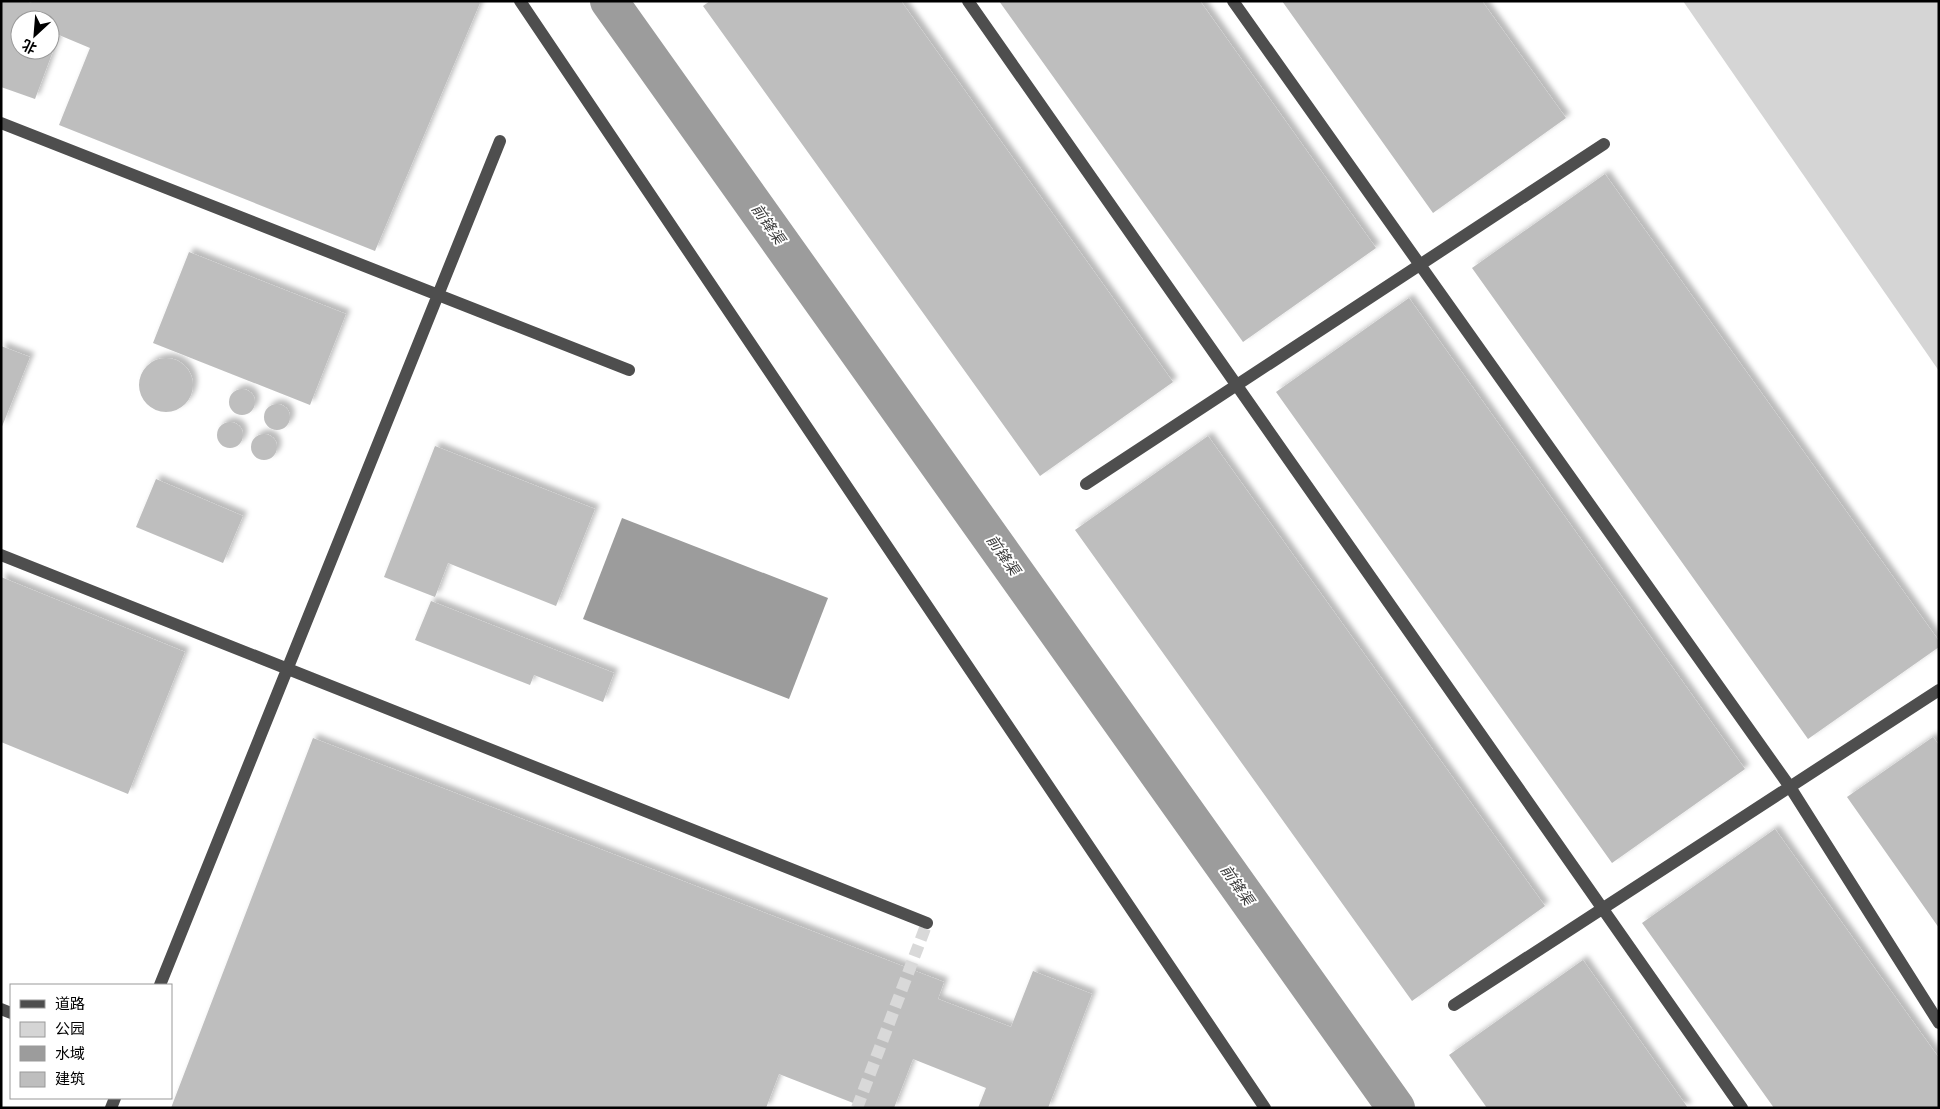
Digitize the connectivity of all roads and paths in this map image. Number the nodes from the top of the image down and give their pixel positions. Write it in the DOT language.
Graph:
graph roads {
  1 [pos="520,1"];
  2 [pos="968,1"];
  3 [pos="1234,1"];
  4 [pos="1,123"];
  5 [pos="500,140"];
  6 [pos="1604,144"];
  7 [pos="1420,265"];
  8 [pos="439,295"];
  9 [pos="629,370"];
  10 [pos="1237,386"];
  11 [pos="1086,484"];
  12 [pos="1,554"];
  13 [pos="288,669"];
  14 [pos="1939,690"];
  15 [pos="1790,787"];
  16 [pos="1602,909"];
  17 [pos="927,923"];
  18 [pos="160,984"];
  19 [pos="1454,1005"];
  20 [pos="1939,1023"];
  21 [pos="1265,1108"];
  22 [pos="1742,1108"];
  1 -- 21 [label="street"];
  2 -- 10 [label="street"];
  3 -- 7 [label="street"];
  4 -- 8 [label="street"];
  5 -- 8 [label="street"];
  6 -- 7 [label="street"];
  7 -- 10 [label="street"];
  7 -- 15 [label="street"];
  8 -- 9 [label="street"];
  8 -- 13 [label="street"];
  10 -- 11 [label="street"];
  10 -- 16 [label="street"];
  12 -- 13 [label="street"];
  13 -- 17 [label="street"];
  13 -- 18 [label="street"];
  14 -- 15 [label="street"];
  15 -- 16 [label="street"];
  15 -- 20 [label="street"];
  16 -- 19 [label="street"];
  16 -- 22 [label="street"];
}
